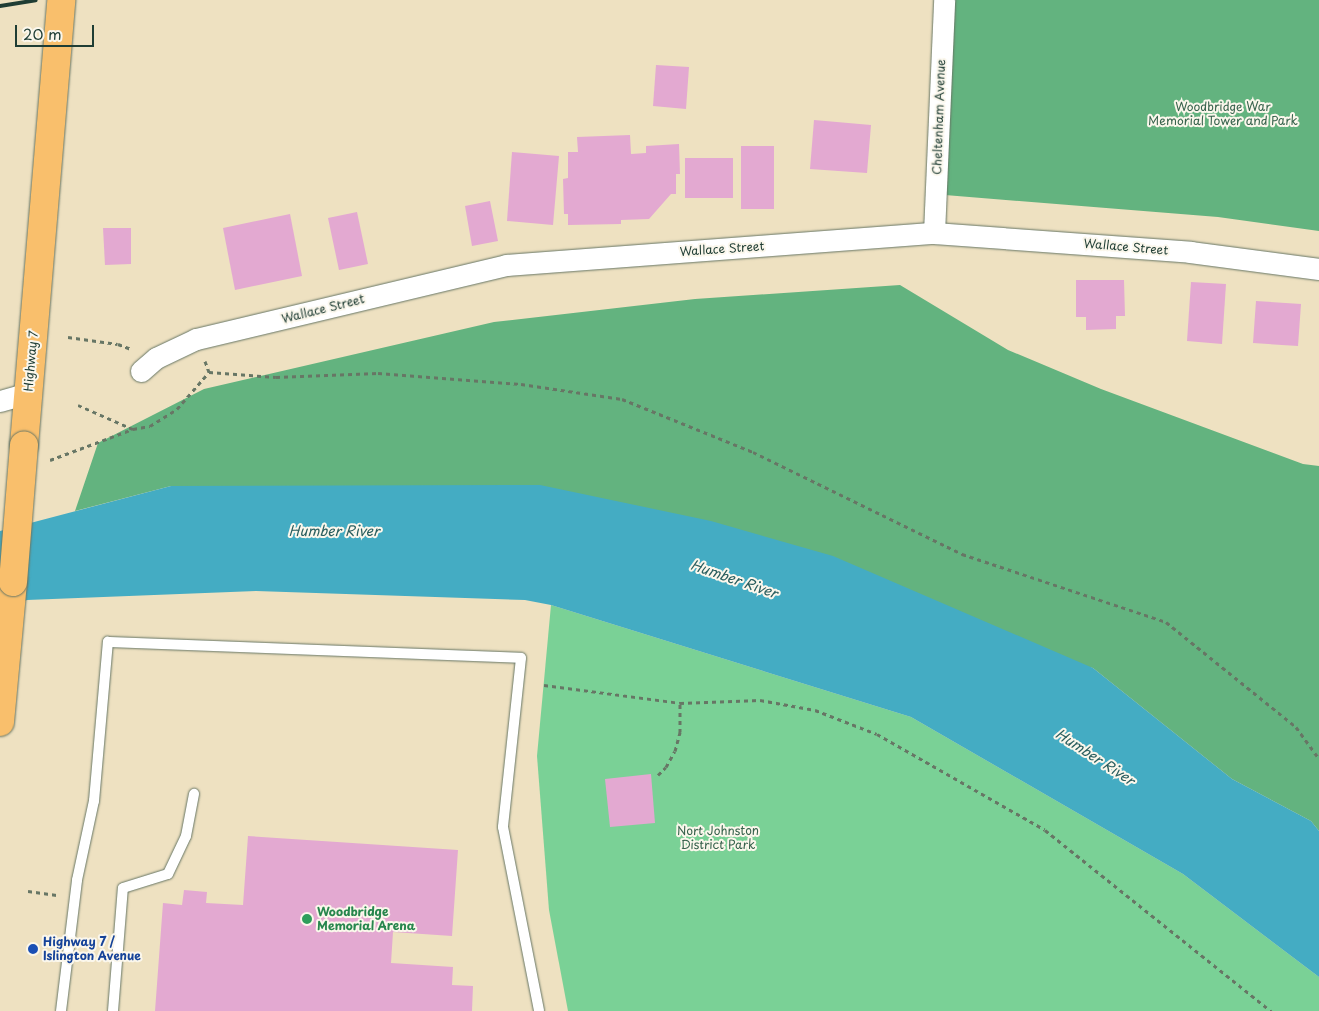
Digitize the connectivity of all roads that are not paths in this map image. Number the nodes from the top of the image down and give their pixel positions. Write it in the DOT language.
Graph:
graph roads {
  1 [pos="61,0"];
  2 [pos="944,0"];
  3 [pos="934,233"];
  4 [pos="1319,268"];
  5 [pos="148,365"];
  6 [pos="28,393"];
  7 [pos="0,401"];
  8 [pos="0,722"];
  9 [pos="194,794"];
  10 [pos="61,1011"];
  11 [pos="113,1011"];
  12 [pos="539,1011"];
  1 -- 6 [label="main road, Highway 7"];
  2 -- 3 [label="street, Cheltenham Avenue"];
  3 -- 4 [label="street, Wallace Street"];
  3 -- 5 [label="street, Wallace Street"];
  6 -- 7 [label="street"];
  6 -- 8 [label="main road, Highway 7, bridge"];
  9 -- 11 [label="lane"];
  10 -- 12 [label="lane"];
}
